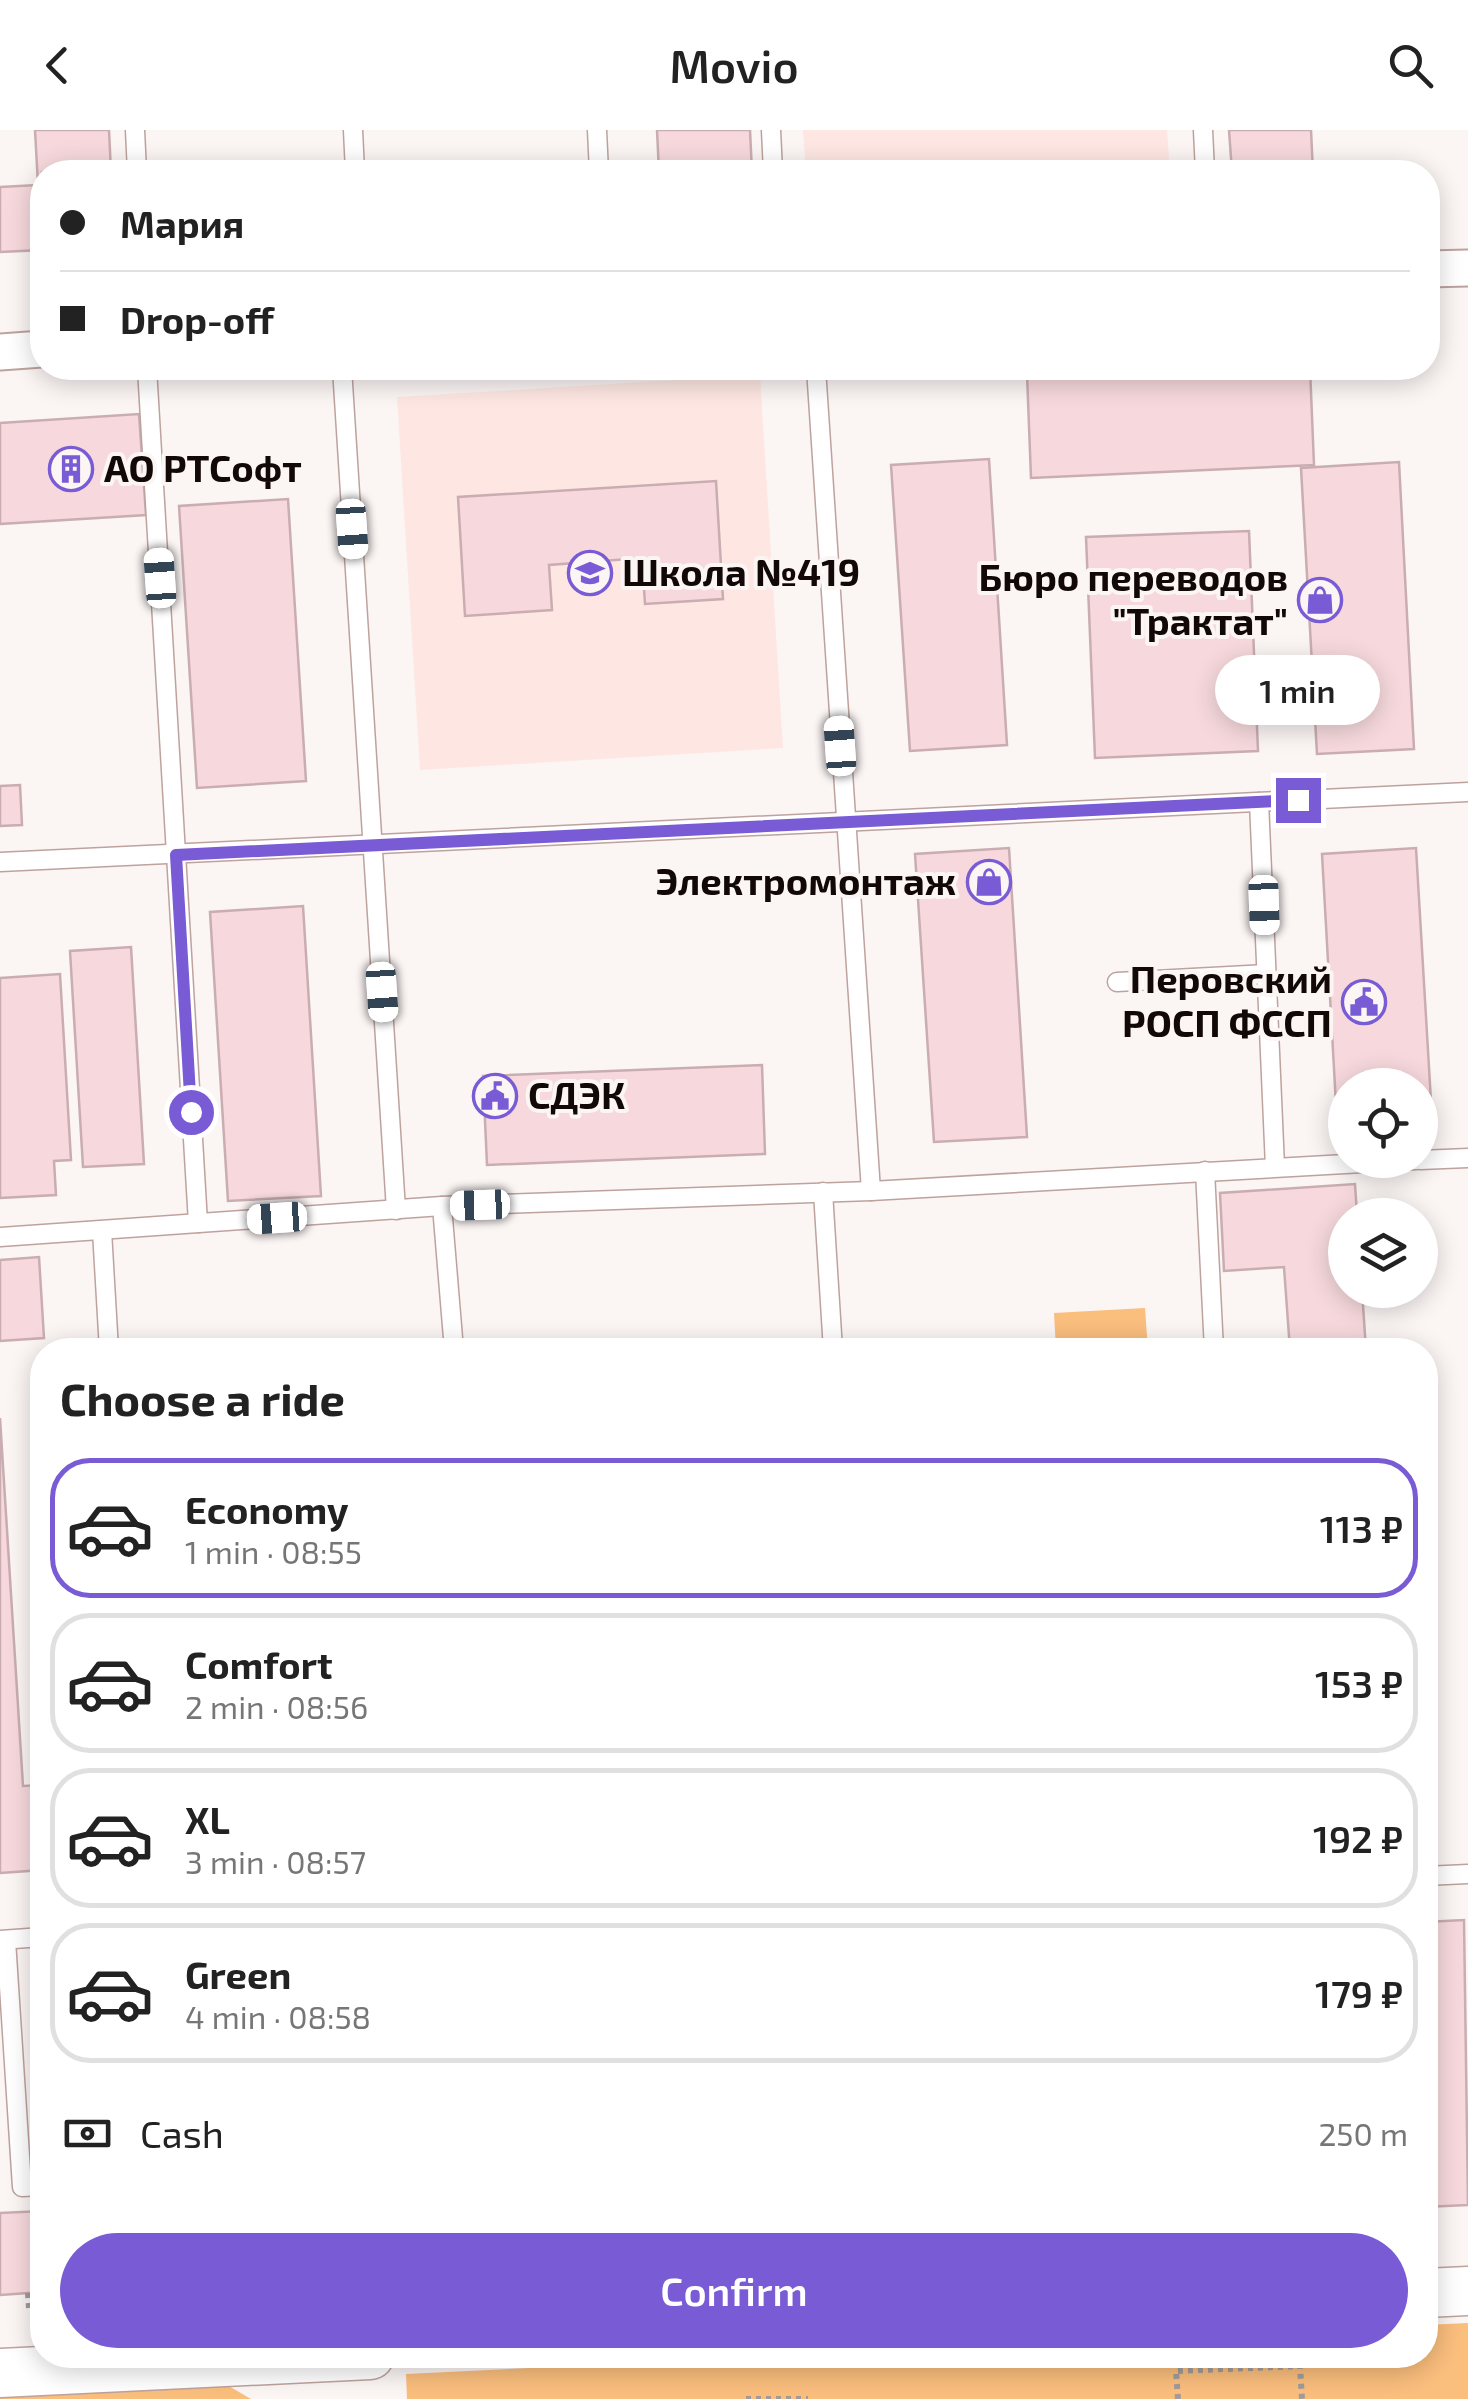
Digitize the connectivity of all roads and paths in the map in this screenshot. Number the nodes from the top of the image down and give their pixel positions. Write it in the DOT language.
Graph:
graph roads {
  1 [pos="135,130"];
  2 [pos="353,130"];
  3 [pos="597,130"];
  4 [pos="770,130"];
  5 [pos="1203,130"];
  6 [pos="136,160"];
  7 [pos="354,160"];
  8 [pos="598,160"];
  9 [pos="772,160"];
  10 [pos="1204,160"];
  11 [pos="1468,268"];
  12 [pos="1440,269"];
  13 [pos="30,350"];
  14 [pos="0,352"];
  15 [pos="149,380"];
  16 [pos="343,380"];
  17 [pos="817,380"];
  18 [pos="1468,792"];
  19 [pos="1259,802"];
  20 [pos="845,822"];
  21 [pos="374,847"];
  22 [pos="176,855"];
  23 [pos="0,862"];
  24 [pos="1266,974"];
  25 [pos="1117,982"];
  26 [pos="1468,1158"];
  27 [pos="1438,1159"];
  28 [pos="1328,1164"];
  29 [pos="1275,1167"];
  30 [pos="1204,1171"];
  31 [pos="870,1191"];
  32 [pos="822,1192"];
  33 [pos="442,1206"];
  34 [pos="396,1210"];
  35 [pos="198,1223"];
  36 [pos="102,1231"];
  37 [pos="0,1238"];
  38 [pos="108,1338"];
  39 [pos="453,1338"];
  40 [pos="832,1338"];
  41 [pos="1213,1338"];
  42 [pos="1468,1874"];
  43 [pos="1438,1875"];
  44 [pos="30,1939"];
  45 [pos="3,1940"];
  46 [pos="30,2187"];
  47 [pos="1468,2291"];
  48 [pos="28,2293"];
  49 [pos="1438,2293"];
  50 [pos="29,2308"];
  51 [pos="337,2368"];
  52 [pos="1250,2368"];
  53 [pos="1300,2368"];
  54 [pos="0,2373"];
  55 [pos="312,2378"];
  56 [pos="746,2399"];
  57 [pos="808,2399"];
  58 [pos="1178,2399"];
  59 [pos="1302,2399"];
  1 -- 6 [label="lane"];
  2 -- 7 [label="lane"];
  3 -- 8 [label="lane"];
  4 -- 9 [label="lane"];
  5 -- 10 [label="lane"];
  11 -- 12 [label="street"];
  13 -- 14 [label="street"];
  15 -- 22 [label="lane"];
  16 -- 21 [label="lane"];
  17 -- 20 [label="lane"];
  18 -- 19 [label="lane"];
  19 -- 20 [label="lane"];
  19 -- 24 [label="lane"];
  20 -- 21 [label="lane"];
  20 -- 31 [label="lane"];
  21 -- 22 [label="lane"];
  21 -- 34 [label="lane"];
  22 -- 23 [label="lane"];
  22 -- 35 [label="lane"];
  24 -- 25 [label="lane"];
  24 -- 29 [label="lane"];
  26 -- 27 [label="lane"];
  28 -- 29 [label="lane"];
  29 -- 30 [label="lane"];
  30 -- 31 [label="lane"];
  30 -- 41 [label="lane"];
  31 -- 32 [label="lane"];
  32 -- 33 [label="lane"];
  32 -- 40 [label="lane"];
  33 -- 34 [label="lane"];
  33 -- 39 [label="lane"];
  34 -- 35 [label="lane"];
  35 -- 36 [label="lane"];
  36 -- 37 [label="lane"];
  36 -- 38 [label="lane"];
  42 -- 43 [label="lane"];
  44 -- 45 [label="lane"];
  45 -- 46 [label="lane"];
  47 -- 49 [label="main road"];
  48 -- 50 [label="path"];
  51 -- 55 [label="main road"];
  52 -- 58 [label="path"];
  53 -- 59 [label="path"];
  54 -- 55 [label="main road"];
  56 -- 57 [label="path"];
}
